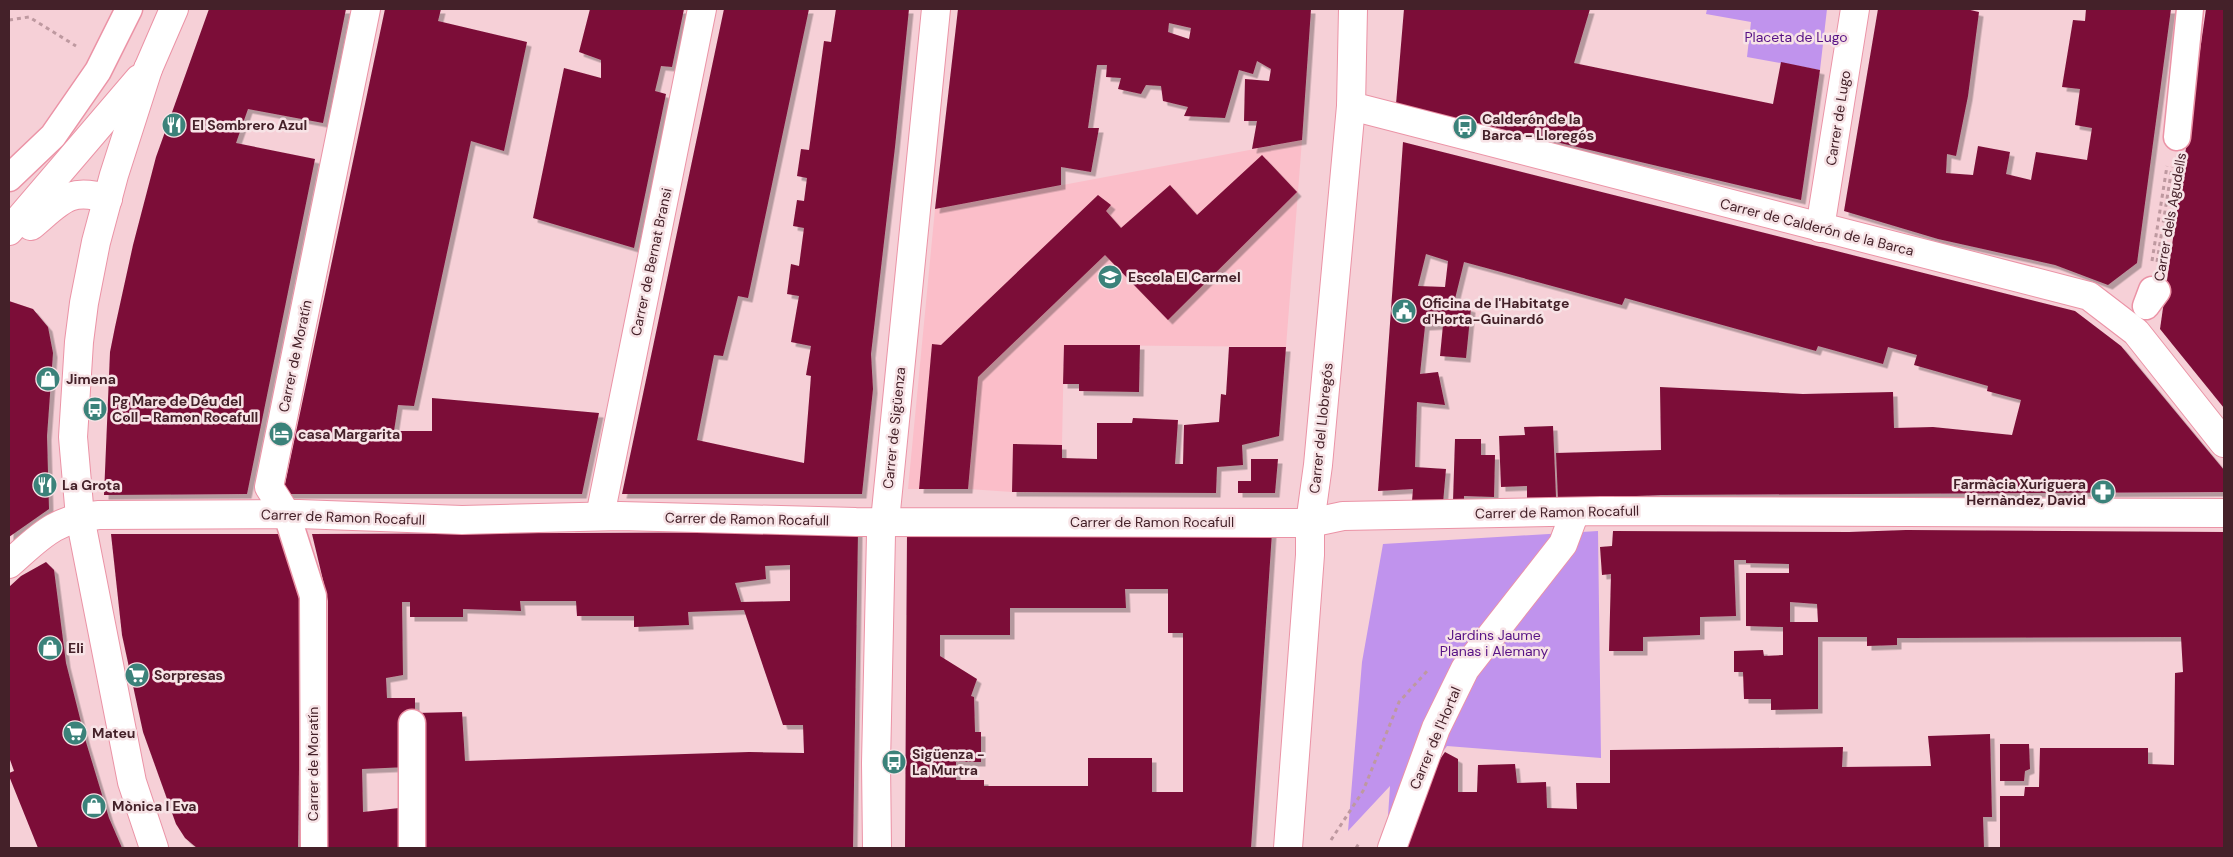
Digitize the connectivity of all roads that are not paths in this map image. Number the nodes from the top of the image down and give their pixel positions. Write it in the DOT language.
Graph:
graph roads {
  1 [pos="129,9"];
  2 [pos="174,9"];
  3 [pos="366,9"];
  4 [pos="702,9"];
  5 [pos="936,9"];
  6 [pos="1354,9"];
  7 [pos="1855,9"];
  8 [pos="2190,9"];
  9 [pos="148,69"];
  10 [pos="1351,106"];
  11 [pos="2178,131"];
  12 [pos="9,178"];
  13 [pos="56,178"];
  14 [pos="111,187"];
  15 [pos="1820,228"];
  16 [pos="9,231"];
  17 [pos="2224,443"];
  18 [pos="1575,512"];
  19 [pos="2224,513"];
  20 [pos="287,515"];
  21 [pos="600,516"];
  22 [pos="80,517"];
  23 [pos="885,521"];
  24 [pos="1310,523"];
  25 [pos="9,564"];
  26 [pos="412,723"];
  27 [pos="154,848"];
  28 [pos="314,848"];
  29 [pos="412,848"];
  30 [pos="877,848"];
  31 [pos="1288,848"];
  32 [pos="1392,848"];
  1 -- 12 [label="street"];
  2 -- 9 [label="street"];
  3 -- 20 [label="street, Carrer de Moratín"];
  4 -- 21 [label="street, Carrer de Bernat Bransi"];
  5 -- 23 [label="street, Carrer de Sigüenza"];
  6 -- 10 [label="street, Carrer del Llobregós"];
  7 -- 15 [label="street, Carrer de Lugo"];
  8 -- 11 [label="street"];
  9 -- 13 [label="street"];
  9 -- 14 [label="street"];
  10 -- 15 [label="street, Carrer de Calderón de la Barca"];
  10 -- 24 [label="street, Carrer del Llobregós"];
  13 -- 14 [label="street"];
  13 -- 16 [label="street"];
  14 -- 16 [label="street"];
  14 -- 22 [label="street"];
  15 -- 17 [label="street, Carrer de Calderón de la Barca"];
  18 -- 19 [label="street, Carrer de Ramon Rocafull"];
  18 -- 24 [label="street, Carrer de Ramon Rocafull"];
  18 -- 32 [label="street, Carrer de l'Hortal"];
  20 -- 21 [label="street, Carrer de Ramon Rocafull"];
  20 -- 22 [label="street, Carrer de Ramon Rocafull"];
  20 -- 28 [label="street, Carrer de Moratín"];
  21 -- 23 [label="street, Carrer de Ramon Rocafull"];
  22 -- 25 [label="street, Carrer de Ramon Rocafull"];
  22 -- 27 [label="street"];
  23 -- 24 [label="street, Carrer de Ramon Rocafull"];
  23 -- 30 [label="street, Carrer de Sigüenza"];
  24 -- 31 [label="street, Carrer del Llobregós"];
  26 -- 29 [label="street"];
}
